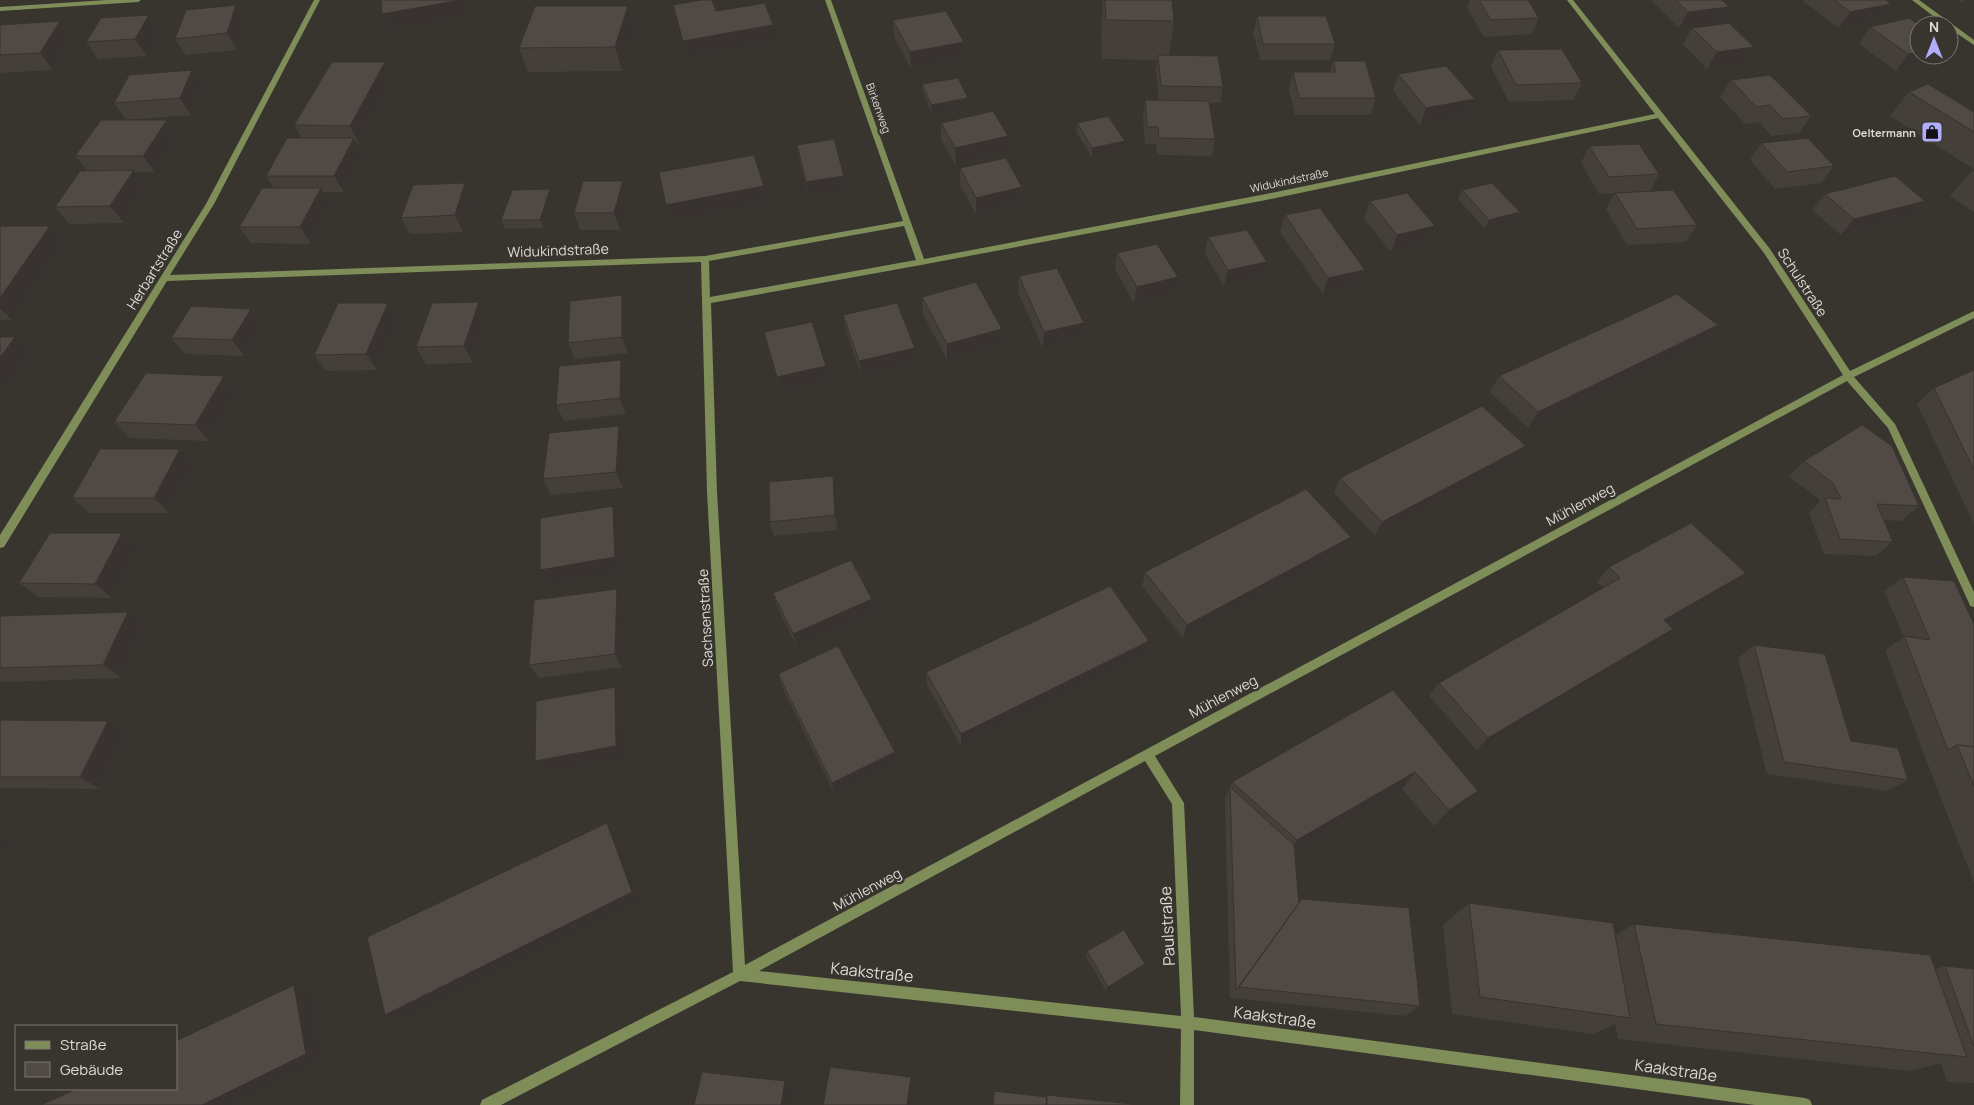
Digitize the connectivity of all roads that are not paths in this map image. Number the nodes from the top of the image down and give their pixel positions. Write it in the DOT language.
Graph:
graph roads {
  1 [pos="138,0"];
  2 [pos="316,0"];
  3 [pos="828,0"];
  4 [pos="1570,0"];
  5 [pos="1915,0"];
  6 [pos="0,10"];
  7 [pos="1974,43"];
  8 [pos="1660,115"];
  9 [pos="908,223"];
  10 [pos="705,259"];
  11 [pos="922,262"];
  12 [pos="165,278"];
  13 [pos="708,300"];
  14 [pos="1974,314"];
  15 [pos="1848,376"];
  16 [pos="0,544"];
  17 [pos="1962,577"];
  18 [pos="1974,580"];
  19 [pos="1974,603"];
  20 [pos="1146,754"];
  21 [pos="739,975"];
  22 [pos="1188,1023"];
  23 [pos="487,1105"];
  24 [pos="1187,1105"];
  25 [pos="1804,1105"];
  1 -- 6 [label="street"];
  2 -- 12 [label="street, Herbartstraße"];
  3 -- 9 [label="street, Birkenweg"];
  4 -- 8 [label="street, Schulstraße"];
  5 -- 7 [label="street"];
  8 -- 11 [label="street, Widukindstraße"];
  8 -- 15 [label="street, Schulstraße"];
  9 -- 10 [label="street, Widukindstraße"];
  9 -- 11 [label="street"];
  10 -- 12 [label="street, Widukindstraße"];
  10 -- 13 [label="street, Sachsenstraße"];
  11 -- 13 [label="street, Widukindstraße"];
  12 -- 16 [label="street, Herbartstraße"];
  13 -- 21 [label="street, Sachsenstraße"];
  14 -- 15 [label="street, Mühlenweg"];
  15 -- 17 [label="street, Schulstraße"];
  15 -- 20 [label="street, Mühlenweg"];
  17 -- 18 [label="street"];
  17 -- 19 [label="street, Schulstraße"];
  20 -- 21 [label="street, Mühlenweg"];
  20 -- 22 [label="street, Paulstraße"];
  21 -- 22 [label="street, Kaakstraße"];
  21 -- 23 [label="street, Mühlenweg"];
  22 -- 24 [label="street, Paulstraße"];
  22 -- 25 [label="street, Kaakstraße"];
}
